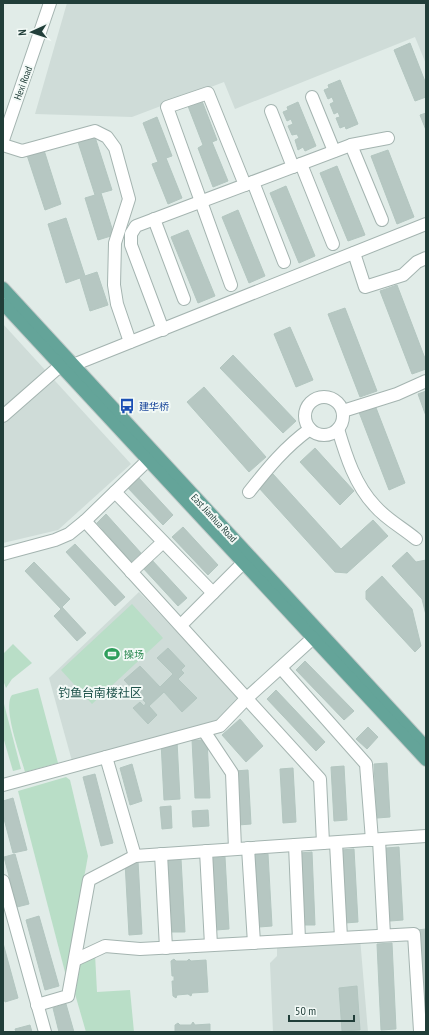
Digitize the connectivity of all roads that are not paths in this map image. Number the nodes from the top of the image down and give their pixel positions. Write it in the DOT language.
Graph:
graph roads {
  1 [pos="50,3"];
  2 [pos="312,97"];
  3 [pos="271,111"];
  4 [pos="388,138"];
  5 [pos="3,140"];
  6 [pos="3,145"];
  7 [pos="351,145"];
  8 [pos="334,151"];
  9 [pos="297,165"];
  10 [pos="249,183"];
  11 [pos="200,202"];
  12 [pos="154,219"];
  13 [pos="382,220"];
  14 [pos="426,224"];
  15 [pos="333,244"];
  16 [pos="354,253"];
  17 [pos="426,258"];
  18 [pos="284,262"];
  19 [pos="231,285"];
  20 [pos="3,288"];
  21 [pos="184,299"];
  22 [pos="3,304"];
  23 [pos="163,330"];
  24 [pos="130,342"];
  25 [pos="72,365"];
  26 [pos="60,366"];
  27 [pos="426,381"];
  28 [pos="343,411"];
  29 [pos="3,416"];
  30 [pos="310,429"];
  31 [pos="338,429"];
  32 [pos="148,460"];
  33 [pos="114,492"];
  34 [pos="249,492"];
  35 [pos="85,521"];
  36 [pos="416,538"];
  37 [pos="163,542"];
  38 [pos="3,554"];
  39 [pos="243,563"];
  40 [pos="131,572"];
  41 [pos="213,593"];
  42 [pos="181,625"];
  43 [pos="313,638"];
  44 [pos="281,668"];
  45 [pos="248,698"];
  46 [pos="204,731"];
  47 [pos="426,747"];
  48 [pos="106,757"];
  49 [pos="426,760"];
  50 [pos="3,786"];
  51 [pos="426,836"];
  52 [pos="375,840"];
  53 [pos="336,843"];
  54 [pos="323,844"];
  55 [pos="295,845"];
  56 [pos="248,848"];
  57 [pos="235,849"];
  58 [pos="206,851"];
  59 [pos="161,854"];
  60 [pos="135,856"];
  61 [pos="3,881"];
  62 [pos="384,935"];
  63 [pos="341,938"];
  64 [pos="299,940"];
  65 [pos="254,943"];
  66 [pos="211,945"];
  67 [pos="166,948"];
  68 [pos="75,960"];
  69 [pos="37,1004"];
  70 [pos="420,1031"];
  71 [pos="46,1032"];
  1 -- 5 [label="street, Hexi Road"];
  2 -- 8 [label="street"];
  3 -- 9 [label="street"];
  4 -- 7 [label="street"];
  6 -- 24 [label="street"];
  7 -- 8 [label="street"];
  7 -- 13 [label="street"];
  8 -- 9 [label="street"];
  9 -- 10 [label="street"];
  9 -- 15 [label="street"];
  10 -- 11 [label="street"];
  10 -- 11 [label="street"];
  10 -- 18 [label="street"];
  11 -- 12 [label="street"];
  11 -- 19 [label="street"];
  12 -- 21 [label="street"];
  12 -- 23 [label="street"];
  14 -- 16 [label="street"];
  16 -- 17 [label="street"];
  16 -- 23 [label="street"];
  20 -- 25 [label="main road, East Jianhua Road"];
  22 -- 26 [label="main road, East Jianhua Road"];
  23 -- 24 [label="street"];
  24 -- 25 [label="street"];
  25 -- 26 [label="street"];
  25 -- 47 [label="main road, East Jianhua Road"];
  26 -- 29 [label="street"];
  26 -- 32 [label="main road, East Jianhua Road"];
  27 -- 28 [label="street"];
  28 -- 30 [label="street"];
  28 -- 31 [label="street"];
  30 -- 31 [label="street"];
  30 -- 34 [label="street"];
  31 -- 36 [label="street"];
  32 -- 33 [label="street"];
  32 -- 39 [label="main road, East Jianhua Road"];
  33 -- 35 [label="street"];
  33 -- 37 [label="street"];
  35 -- 38 [label="street"];
  35 -- 40 [label="street"];
  37 -- 40 [label="street"];
  37 -- 41 [label="street"];
  39 -- 41 [label="street"];
  39 -- 43 [label="main road, East Jianhua Road"];
  40 -- 42 [label="street"];
  41 -- 42 [label="street"];
  42 -- 45 [label="street"];
  43 -- 44 [label="street"];
  43 -- 49 [label="main road, East Jianhua Road"];
  44 -- 45 [label="street"];
  44 -- 52 [label="street"];
  45 -- 46 [label="street"];
  45 -- 54 [label="street"];
  46 -- 48 [label="street"];
  46 -- 57 [label="street"];
  48 -- 50 [label="street"];
  48 -- 60 [label="street"];
  51 -- 52 [label="street"];
  52 -- 53 [label="street"];
  52 -- 62 [label="street"];
  53 -- 54 [label="street"];
  53 -- 63 [label="street"];
  54 -- 55 [label="street"];
  55 -- 56 [label="street"];
  55 -- 64 [label="street"];
  56 -- 57 [label="street"];
  56 -- 65 [label="street"];
  57 -- 58 [label="street"];
  58 -- 59 [label="street"];
  58 -- 66 [label="street"];
  59 -- 60 [label="street"];
  59 -- 67 [label="street"];
  60 -- 68 [label="street"];
  61 -- 69 [label="street"];
  62 -- 63 [label="street"];
  62 -- 70 [label="street"];
  63 -- 64 [label="street"];
  64 -- 65 [label="street"];
  65 -- 66 [label="street"];
  66 -- 67 [label="street"];
  67 -- 68 [label="street"];
  68 -- 69 [label="street"];
  69 -- 71 [label="street"];
}
